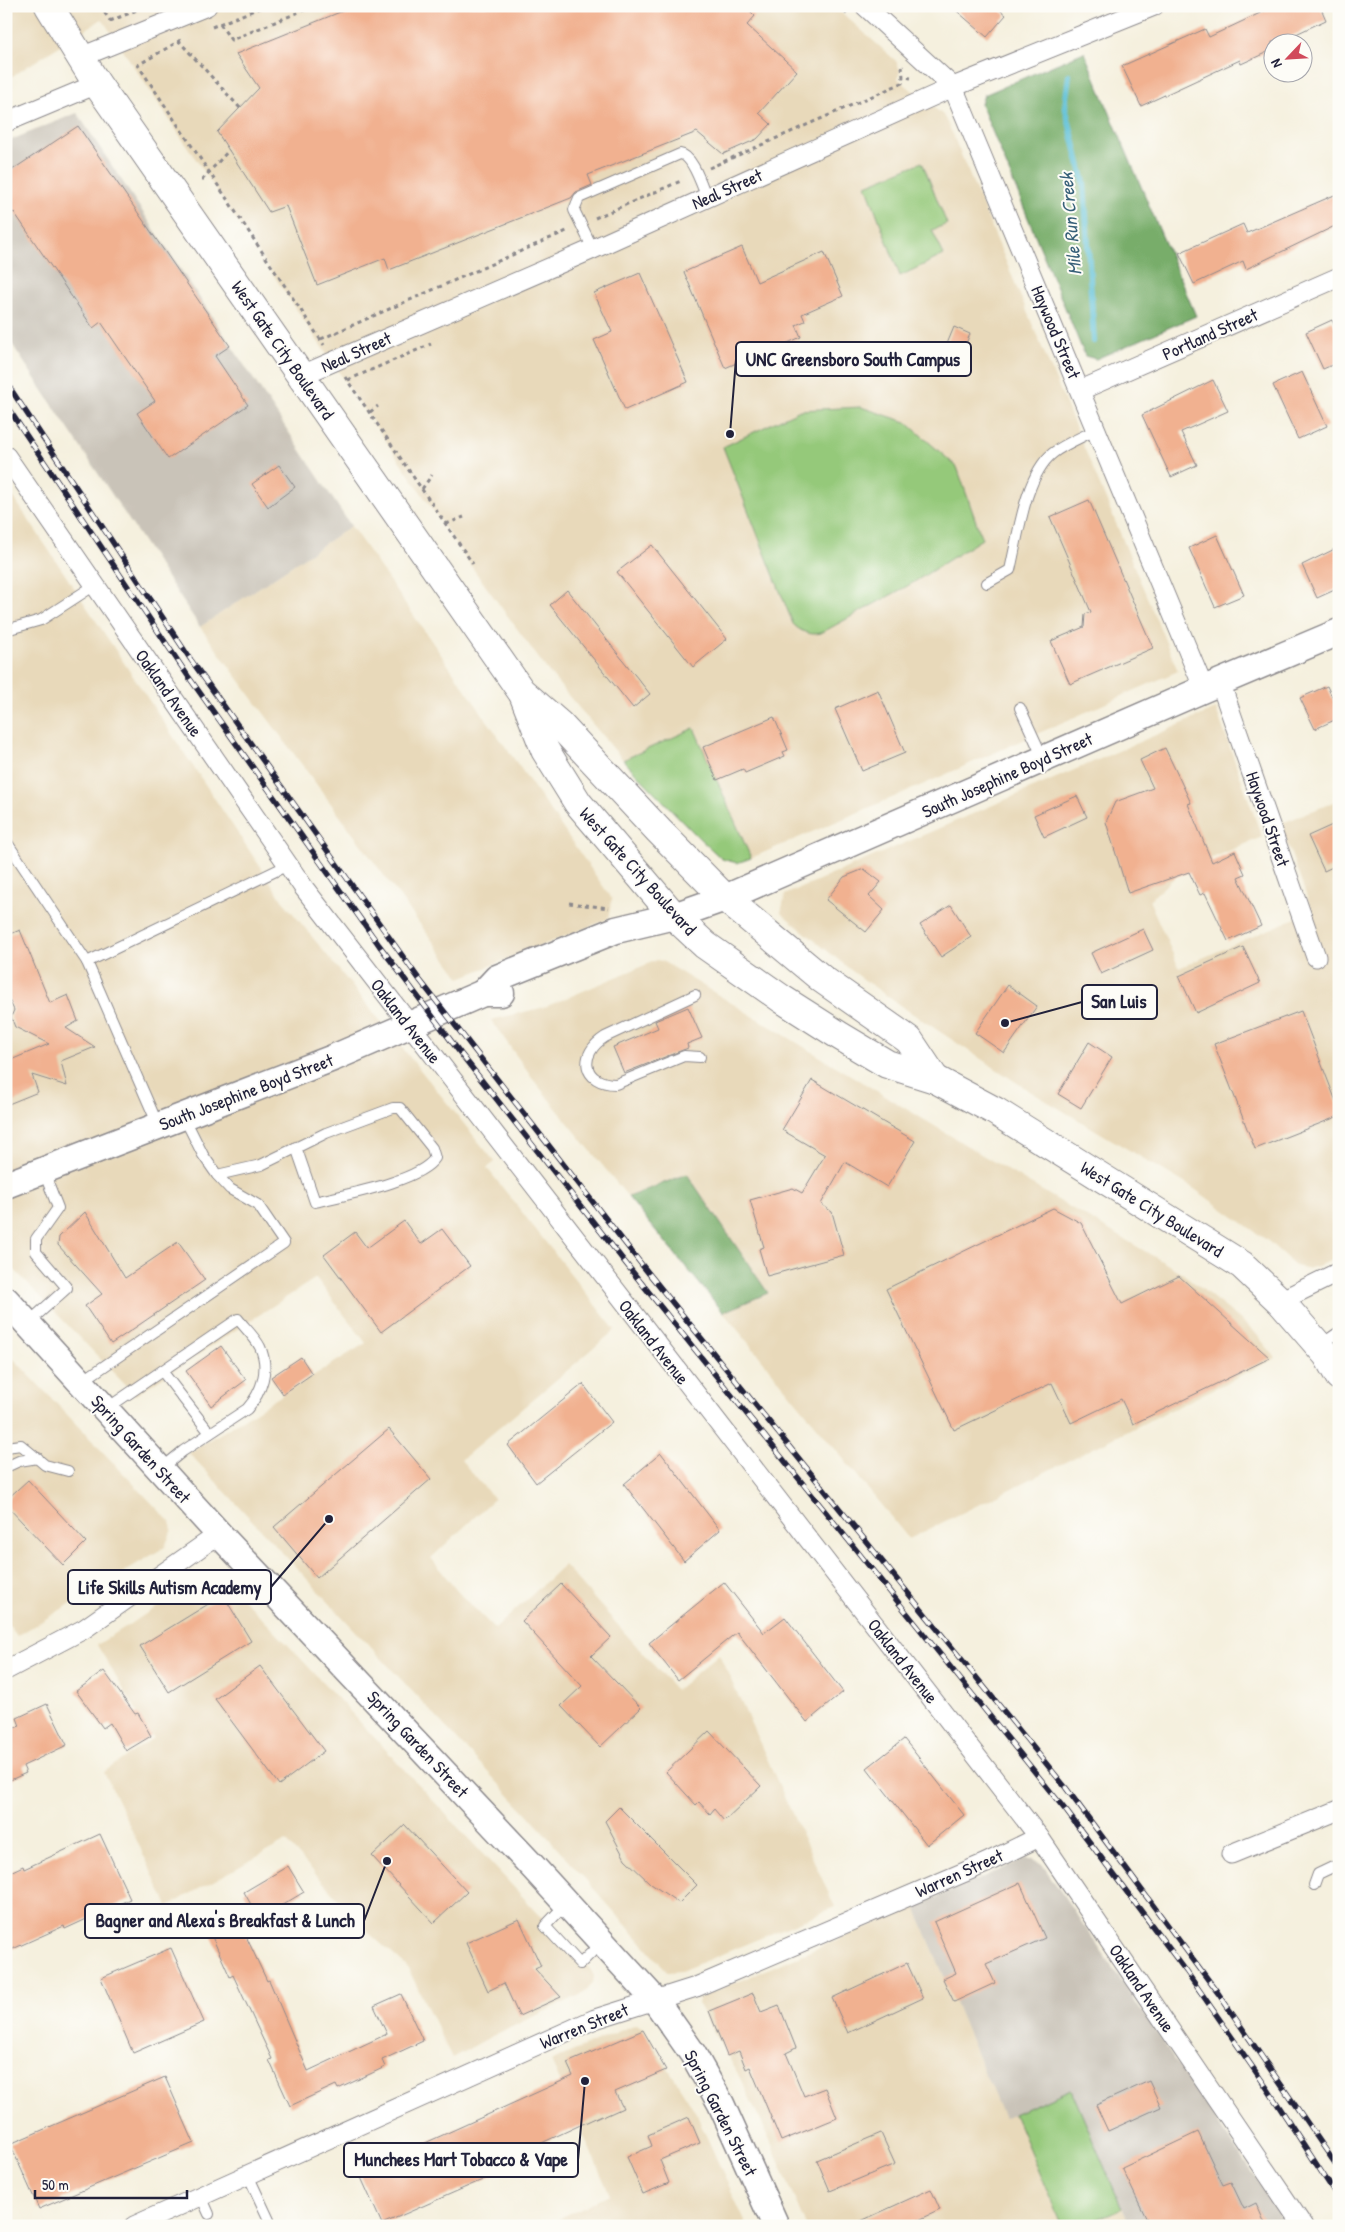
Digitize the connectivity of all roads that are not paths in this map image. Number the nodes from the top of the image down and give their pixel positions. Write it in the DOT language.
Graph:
graph roads {
  1 [pos="49,6"];
  2 [pos="207,6"];
  3 [pos="865,6"];
  4 [pos="1154,6"];
  5 [pos="81,57"];
  6 [pos="97,84"];
  7 [pos="953,87"];
  8 [pos="6,122"];
  9 [pos="707,198"];
  10 [pos="593,249"];
  11 [pos="1339,277"];
  12 [pos="300,376"];
  13 [pos="1080,390"];
  14 [pos="1097,429"];
  15 [pos="6,456"];
  16 [pos="987,583"];
  17 [pos="95,585"];
  18 [pos="6,630"];
  19 [pos="1339,632"];
  20 [pos="1212,685"];
  21 [pos="522,691"];
  22 [pos="1020,708"];
  23 [pos="1044,759"];
  24 [pos="6,841"];
  25 [pos="288,865"];
  26 [pos="725,898"];
  27 [pos="674,916"];
  28 [pos="1316,957"];
  29 [pos="87,962"];
  30 [pos="695,995"];
  31 [pos="409,1024"];
  32 [pos="700,1057"];
  33 [pos="935,1079"];
  34 [pos="184,1116"];
  35 [pos="158,1126"];
  36 [pos="296,1147"];
  37 [pos="44,1171"];
  38 [pos="217,1175"];
  39 [pos="6,1185"];
  40 [pos="1339,1272"];
  41 [pos="6,1300"];
  42 [pos="1280,1301"];
  43 [pos="27,1323"];
  44 [pos="1329,1339"];
  45 [pos="162,1371"];
  46 [pos="1339,1376"];
  47 [pos="81,1383"];
  48 [pos="106,1409"];
  49 [pos="210,1433"];
  50 [pos="6,1447"];
  51 [pos="38,1458"];
  52 [pos="6,1467"];
  53 [pos="68,1470"];
  54 [pos="160,1470"];
  55 [pos="219,1534"];
  56 [pos="6,1670"];
  57 [pos="1339,1810"];
  58 [pos="1039,1837"];
  59 [pos="1231,1854"];
  60 [pos="1339,1864"];
  61 [pos="1314,1885"];
  62 [pos="655,2000"];
  63 [pos="248,2174"];
  64 [pos="201,2196"];
  65 [pos="209,2214"];
  66 [pos="269,2220"];
  67 [pos="134,2226"];
  68 [pos="776,2226"];
  69 [pos="1303,2226"];
  1 -- 5 [label="main road, West Gate City Boulevard"];
  2 -- 5 [label="street"];
  3 -- 7 [label="street, Haywood Street"];
  4 -- 7 [label="street, Neal Street"];
  5 -- 6 [label="main road, West Gate City Boulevard"];
  6 -- 8 [label="street"];
  6 -- 12 [label="main road, West Gate City Boulevard"];
  7 -- 9 [label="street, Neal Street"];
  7 -- 13 [label="street, Haywood Street"];
  9 -- 10 [label="street, Neal Street"];
  9 -- 10 [label="lane"];
  10 -- 12 [label="street, Neal Street"];
  11 -- 13 [label="street, Portland Street"];
  12 -- 21 [label="main road, West Gate City Boulevard"];
  13 -- 14 [label="street, Haywood Street"];
  14 -- 16 [label="lane"];
  14 -- 20 [label="street, Haywood Street"];
  15 -- 17 [label="street, Oakland Avenue"];
  17 -- 18 [label="lane"];
  17 -- 25 [label="street, Oakland Avenue"];
  19 -- 20 [label="main road, South Josephine Boyd Street"];
  20 -- 23 [label="main road, South Josephine Boyd Street"];
  20 -- 28 [label="street, Haywood Street"];
  21 -- 26 [label="main road, West Gate City Boulevard"];
  21 -- 27 [label="main road, West Gate City Boulevard"];
  22 -- 23 [label="lane"];
  23 -- 26 [label="main road, South Josephine Boyd Street"];
  24 -- 29 [label="lane"];
  25 -- 29 [label="lane"];
  25 -- 31 [label="street, Oakland Avenue"];
  26 -- 27 [label="main road, South Josephine Boyd Street"];
  26 -- 33 [label="main road, West Gate City Boulevard"];
  27 -- 31 [label="main road, South Josephine Boyd Street"];
  27 -- 33 [label="main road, West Gate City Boulevard"];
  29 -- 35 [label="lane"];
  30 -- 32 [label="lane"];
  31 -- 34 [label="main road, South Josephine Boyd Street"];
  31 -- 58 [label="street, Oakland Avenue"];
  33 -- 42 [label="main road, West Gate City Boulevard"];
  34 -- 35 [label="main road, South Josephine Boyd Street"];
  34 -- 38 [label="lane"];
  35 -- 37 [label="main road, South Josephine Boyd Street"];
  36 -- 36 [label="lane"];
  36 -- 38 [label="lane"];
  37 -- 39 [label="main road, South Josephine Boyd Street"];
  37 -- 43 [label="lane"];
  38 -- 47 [label="lane"];
  40 -- 42 [label="street"];
  41 -- 43 [label="main road, Spring Garden Street"];
  42 -- 44 [label="main road, West Gate City Boulevard"];
  43 -- 47 [label="main road, Spring Garden Street"];
  44 -- 46 [label="main road, West Gate City Boulevard"];
  45 -- 48 [label="lane"];
  45 -- 49 [label="lane"];
  45 -- 49 [label="lane"];
  47 -- 48 [label="main road, Spring Garden Street"];
  48 -- 54 [label="main road, Spring Garden Street"];
  49 -- 54 [label="lane"];
  50 -- 51 [label="lane"];
  51 -- 52 [label="lane"];
  51 -- 53 [label="lane"];
  54 -- 55 [label="main road, Spring Garden Street"];
  55 -- 56 [label="street"];
  55 -- 62 [label="main road, Spring Garden Street"];
  57 -- 59 [label="street"];
  58 -- 62 [label="street, Warren Street"];
  58 -- 69 [label="street, Oakland Avenue"];
  60 -- 61 [label="lane"];
  62 -- 63 [label="street, Warren Street"];
  62 -- 68 [label="main road, Spring Garden Street"];
  63 -- 64 [label="street, Warren Street"];
  63 -- 66 [label="lane"];
  64 -- 65 [label="lane"];
  64 -- 67 [label="street, Warren Street"];
}
